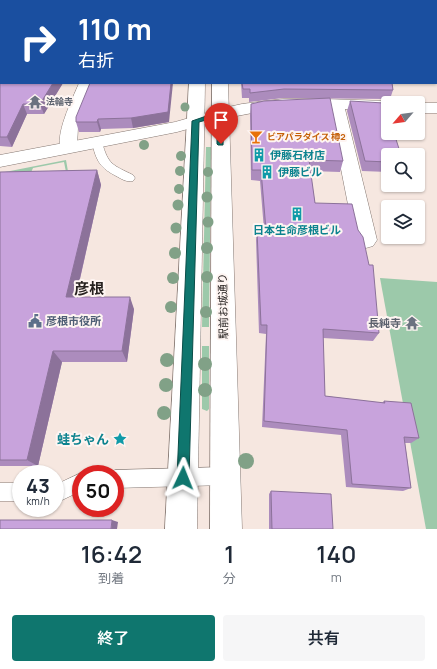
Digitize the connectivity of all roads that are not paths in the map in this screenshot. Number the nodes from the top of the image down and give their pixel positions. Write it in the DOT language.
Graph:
graph roads {
  1 [pos="87,84"];
  2 [pos="197,84"];
  3 [pos="220,84"];
  4 [pos="336,104"];
  5 [pos="381,106"];
  6 [pos="221,114"];
  7 [pos="196,121"];
  8 [pos="97,142"];
  9 [pos="68,147"];
  10 [pos="0,161"];
  11 [pos="129,178"];
  12 [pos="366,240"];
  13 [pos="226,476"];
  14 [pos="183,478"];
  15 [pos="124,479"];
  16 [pos="0,492"];
  17 [pos="12,492"];
  18 [pos="181,529"];
  19 [pos="226,529"];
  1 -- 9 [label="main road"];
  2 -- 7 [label="main road"];
  3 -- 6 [label="main road, 駅前お城通り"];
  4 -- 5 [label="main road"];
  4 -- 6 [label="main road"];
  4 -- 12 [label="main road"];
  6 -- 7 [label="main road"];
  6 -- 13 [label="main road, 駅前お城通り"];
  7 -- 8 [label="main road"];
  7 -- 14 [label="main road"];
  8 -- 9 [label="main road"];
  8 -- 11 [label="lane"];
  9 -- 10 [label="main road"];
  13 -- 14 [label="lane"];
  13 -- 19 [label="main road, 駅前お城通り"];
  14 -- 15 [label="lane"];
  14 -- 18 [label="main road"];
  16 -- 17 [label="lane"];
}
